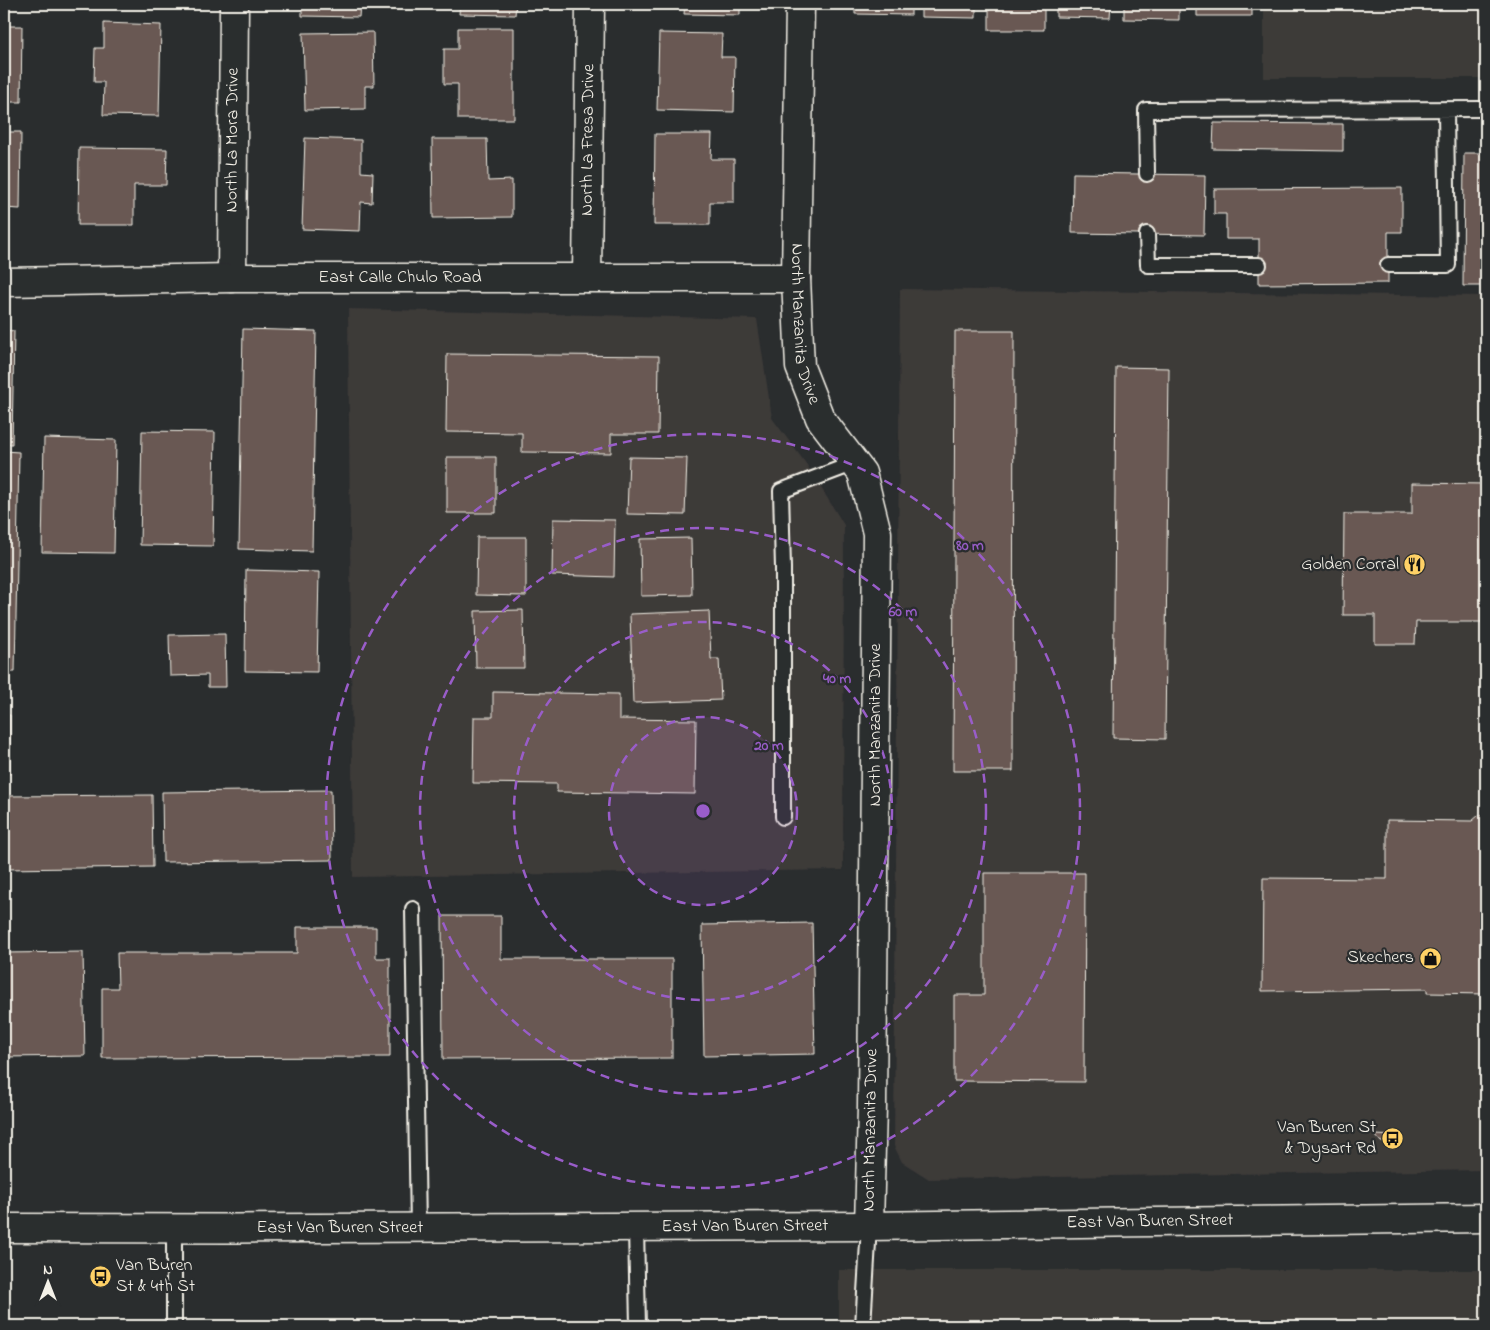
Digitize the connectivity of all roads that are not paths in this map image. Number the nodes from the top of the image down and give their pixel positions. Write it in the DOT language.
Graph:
graph roads {
  1 [pos="234,4"];
  2 [pos="590,4"];
  3 [pos="800,4"];
  4 [pos="1486,109"];
  5 [pos="1446,110"];
  6 [pos="1147,174"];
  7 [pos="1147,234"];
  8 [pos="1260,265"];
  9 [pos="1388,265"];
  10 [pos="232,278"];
  11 [pos="587,278"];
  12 [pos="796,278"];
  13 [pos="4,282"];
  14 [pos="854,463"];
  15 [pos="783,817"];
  16 [pos="413,909"];
  17 [pos="1486,1218"];
  18 [pos="869,1226"];
  19 [pos="636,1227"];
  20 [pos="4,1228"];
  21 [pos="174,1229"];
  22 [pos="418,1229"];
  23 [pos="174,1326"];
  24 [pos="638,1326"];
  25 [pos="863,1326"];
  1 -- 10 [label="street, North La Mora Drive"];
  2 -- 11 [label="street, North La Fresa Drive"];
  3 -- 12 [label="street, North Manzanita Drive"];
  4 -- 5 [label="lane"];
  5 -- 6 [label="lane"];
  5 -- 9 [label="lane"];
  7 -- 8 [label="lane"];
  10 -- 11 [label="street, East Calle Chulo Road"];
  10 -- 13 [label="street, East Calle Chulo Road"];
  11 -- 12 [label="street, East Calle Chulo Road"];
  12 -- 14 [label="street, North Manzanita Drive"];
  14 -- 15 [label="lane"];
  14 -- 18 [label="street, North Manzanita Drive"];
  16 -- 22 [label="lane"];
  17 -- 18 [label="street, East Van Buren Street"];
  18 -- 19 [label="street, East Van Buren Street"];
  18 -- 25 [label="lane"];
  19 -- 22 [label="street, East Van Buren Street"];
  19 -- 24 [label="lane"];
  20 -- 21 [label="street, East Van Buren Street"];
  21 -- 22 [label="street, East Van Buren Street"];
  21 -- 23 [label="lane"];
}
